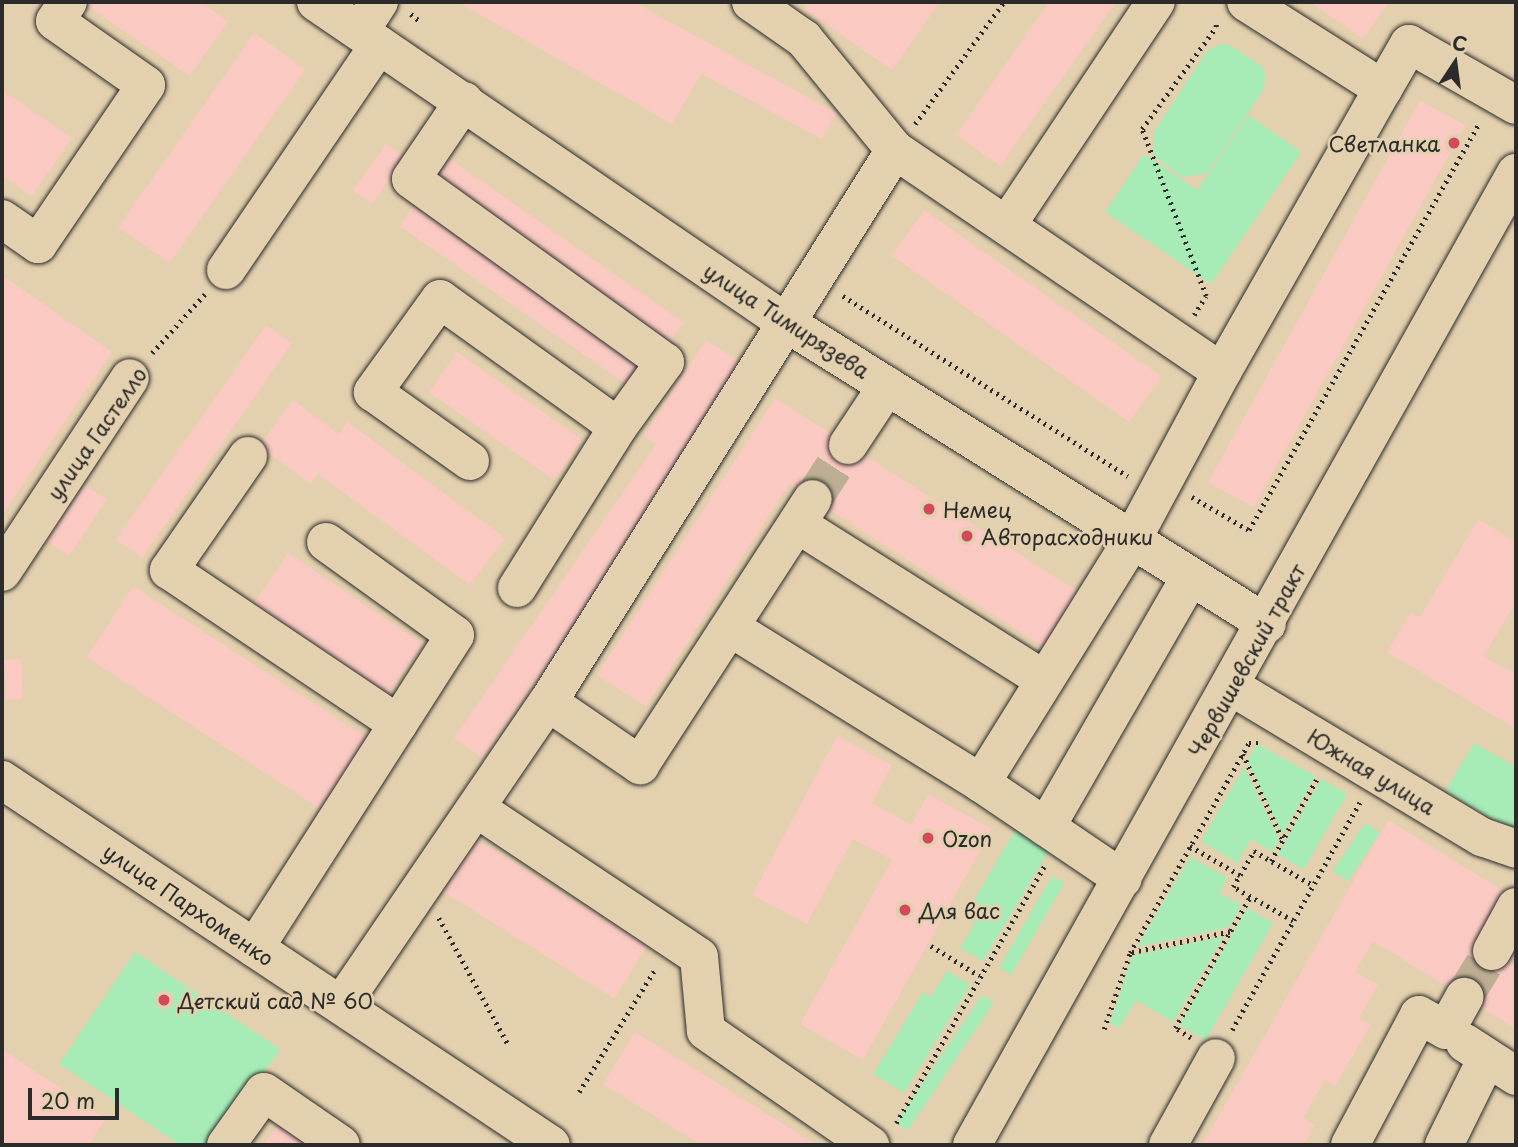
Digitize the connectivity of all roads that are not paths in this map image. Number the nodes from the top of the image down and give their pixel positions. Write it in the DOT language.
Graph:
graph roads {
  1 [pos="68,2"];
  2 [pos="316,2"];
  3 [pos="751,2"];
  4 [pos="1156,2"];
  5 [pos="1231,8"];
  6 [pos="372,26"];
  7 [pos="1383,89"];
  8 [pos="1506,99"];
  9 [pos="464,101"];
  10 [pos="895,150"];
  11 [pos="1516,173"];
  12 [pos="2,219"];
  13 [pos="1007,225"];
  14 [pos="226,270"];
  15 [pos="788,324"];
  16 [pos="1222,372"];
  17 [pos="130,378"];
  18 [pos="887,386"];
  19 [pos="618,427"];
  20 [pos="848,445"];
  21 [pos="248,456"];
  22 [pos="470,461"];
  23 [pos="326,542"];
  24 [pos="1131,542"];
  25 [pos="2,572"];
  26 [pos="1189,579"];
  27 [pos="517,588"];
  28 [pos="1266,624"];
  29 [pos="731,628"];
  30 [pos="1044,679"];
  31 [pos="1232,687"];
  32 [pos="548,702"];
  33 [pos="398,724"];
  34 [pos="2,780"];
  35 [pos="981,783"];
  36 [pos="476,808"];
  37 [pos="1053,832"];
  38 [pos="1516,849"];
  39 [pos="1123,879"];
  40 [pos="1516,907"];
  41 [pos="255,948"];
  42 [pos="1492,951"];
  43 [pos="341,1006"];
  44 [pos="1217,1055"];
  45 [pos="1501,1067"];
  46 [pos="528,1139"];
  47 [pos="880,1139"];
  48 [pos="226,1145"];
  49 [pos="341,1145"];
  50 [pos="972,1145"];
  51 [pos="1168,1145"];
  52 [pos="1350,1145"];
  53 [pos="1444,1145"];
  1 -- 12 [label="street"];
  2 -- 6 [label="street, улица Тимирязева"];
  3 -- 10 [label="street"];
  4 -- 13 [label="street"];
  5 -- 7 [label="street"];
  6 -- 9 [label="street, улица Тимирязева"];
  6 -- 14 [label="street"];
  7 -- 8 [label="street"];
  7 -- 16 [label="street"];
  9 -- 15 [label="street, улица Тимирязева"];
  9 -- 19 [label="street"];
  10 -- 13 [label="street"];
  10 -- 15 [label="street"];
  11 -- 28 [label="street, Червишевский тракт"];
  13 -- 16 [label="street"];
  15 -- 18 [label="street, улица Тимирязева"];
  15 -- 32 [label="street"];
  16 -- 24 [label="street"];
  17 -- 25 [label="street, улица Гастелло"];
  18 -- 20 [label="street"];
  18 -- 24 [label="street, улица Тимирязева"];
  19 -- 22 [label="street"];
  19 -- 27 [label="street"];
  21 -- 33 [label="street"];
  23 -- 33 [label="street"];
  24 -- 26 [label="street, улица Тимирязева"];
  24 -- 30 [label="street"];
  26 -- 28 [label="street, улица Тимирязева"];
  26 -- 37 [label="street"];
  28 -- 31 [label="street, Червишевский тракт"];
  29 -- 30 [label="street"];
  29 -- 32 [label="street"];
  29 -- 35 [label="street"];
  30 -- 35 [label="street"];
  31 -- 38 [label="street, Южная улица"];
  31 -- 39 [label="street, Червишевский тракт"];
  32 -- 36 [label="street"];
  33 -- 41 [label="street"];
  34 -- 41 [label="street, улица Пархоменко"];
  35 -- 37 [label="street"];
  36 -- 43 [label="street"];
  36 -- 47 [label="street"];
  37 -- 39 [label="street"];
  39 -- 50 [label="street, Червишевский тракт"];
  40 -- 42 [label="street"];
  41 -- 43 [label="street, улица Пархоменко"];
  43 -- 46 [label="street, улица Пархоменко"];
  44 -- 51 [label="street"];
  45 -- 52 [label="street"];
  45 -- 53 [label="street"];
  48 -- 49 [label="street"];
}
